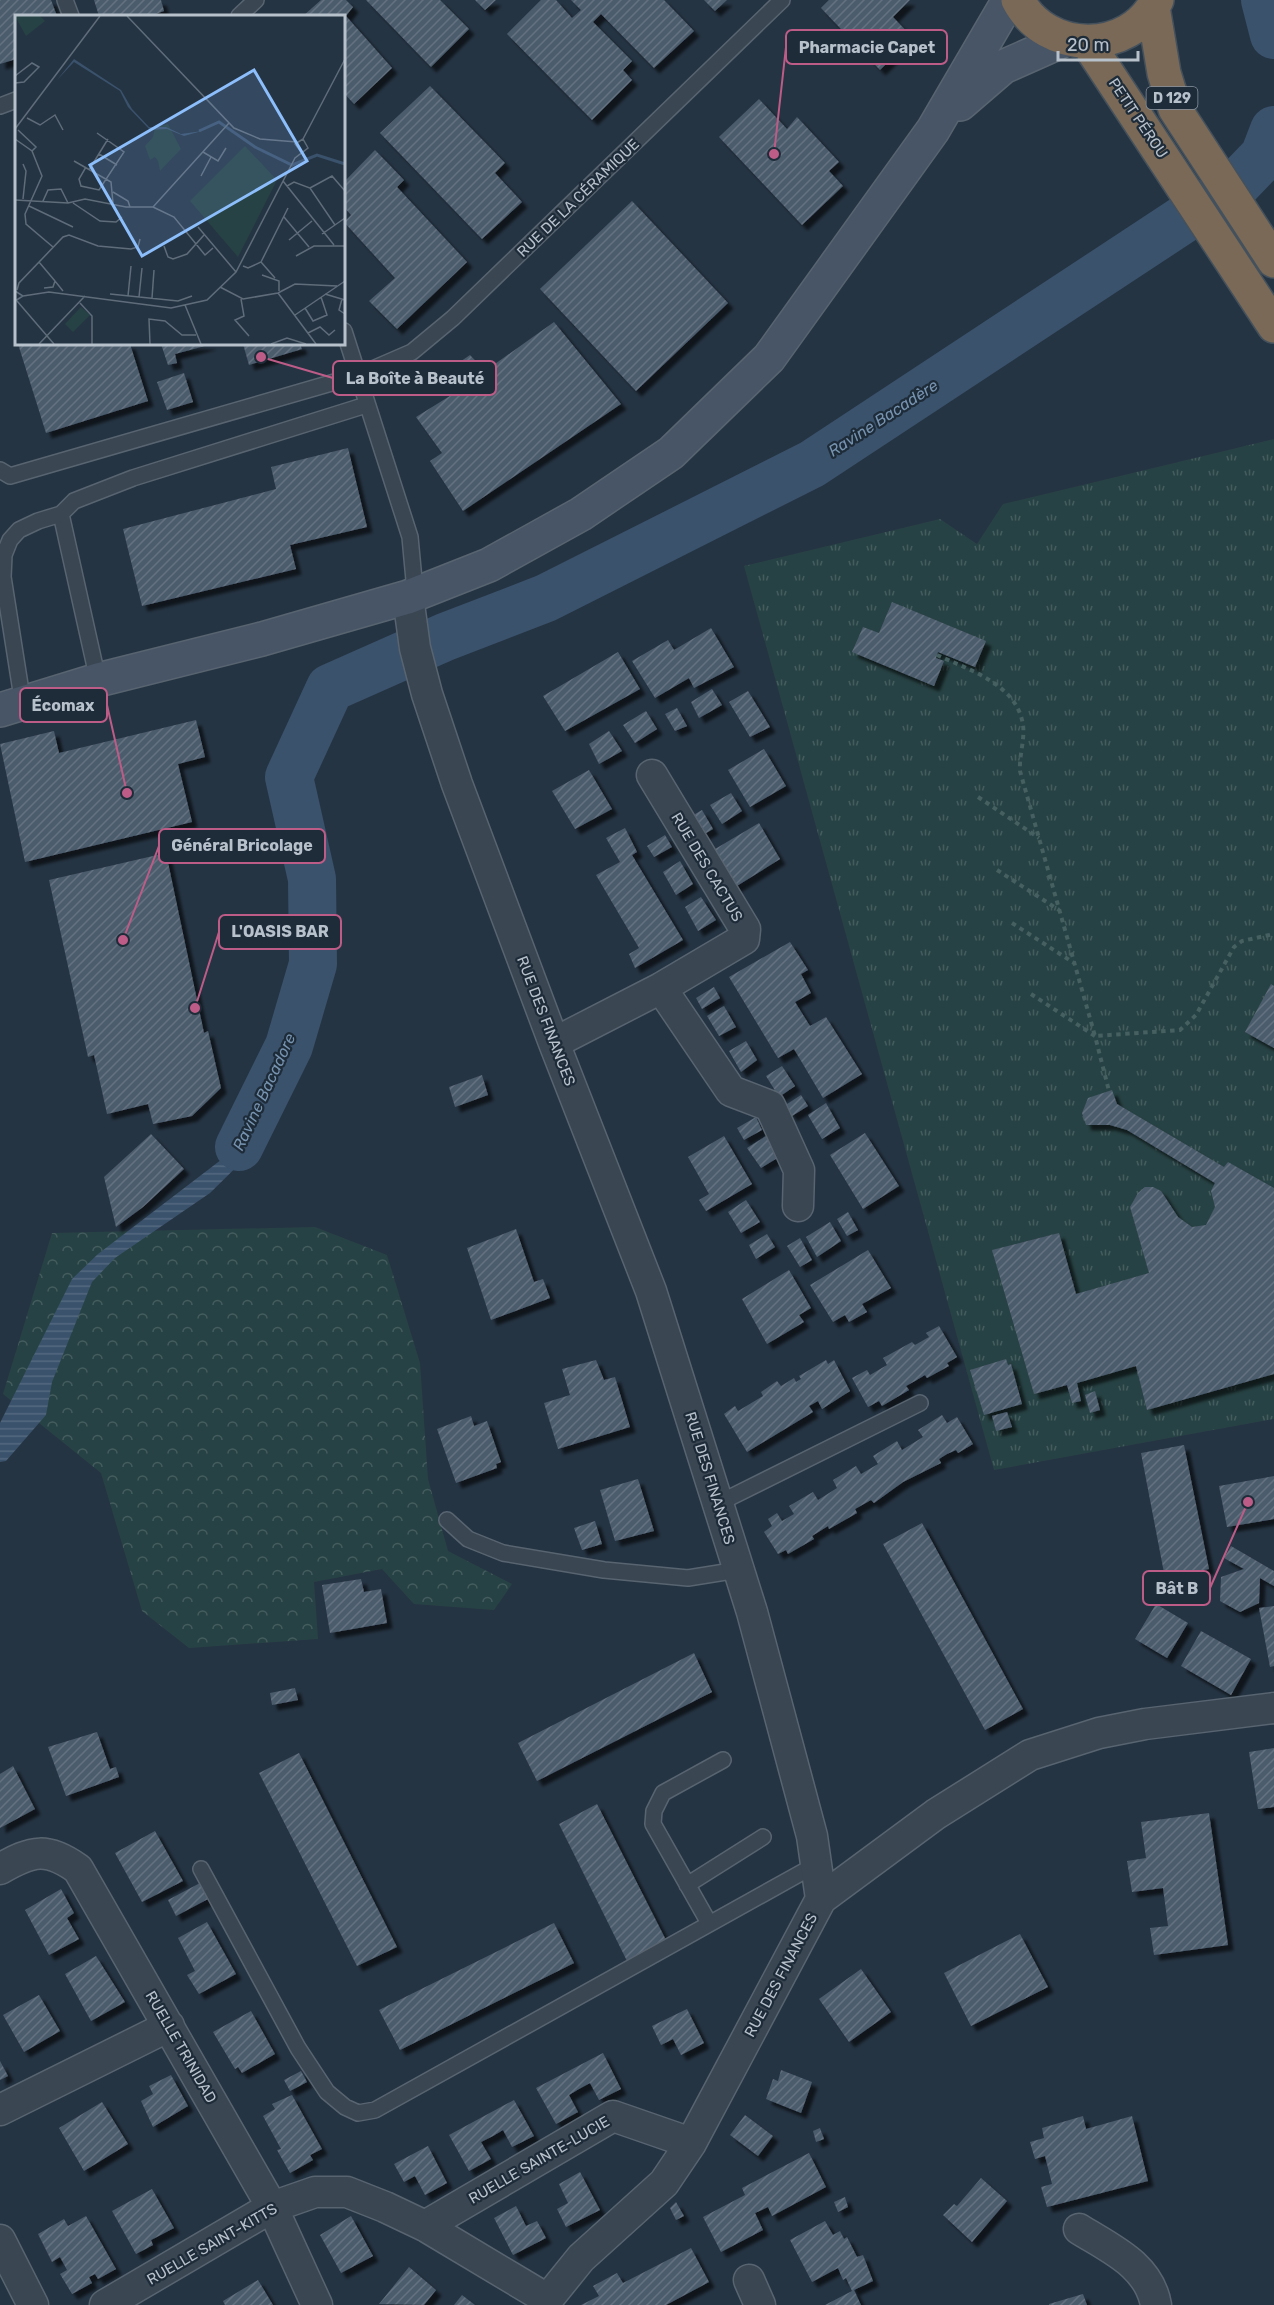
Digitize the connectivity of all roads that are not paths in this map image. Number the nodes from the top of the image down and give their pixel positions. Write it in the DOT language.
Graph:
graph roads {
  1 [pos="65,0"];
  2 [pos="256,0"];
  3 [pos="782,0"];
  4 [pos="1009,0"];
  5 [pos="1018,0"];
  6 [pos="1155,4"];
  7 [pos="71,15"];
  8 [pos="240,15"];
  9 [pos="1076,40"];
  10 [pos="15,100"];
  11 [pos="0,106"];
  12 [pos="933,130"];
  13 [pos="1274,261"];
  14 [pos="1274,326"];
  15 [pos="345,334"];
  16 [pos="359,375"];
  17 [pos="366,405"];
  18 [pos="0,470"];
  19 [pos="61,514"];
  20 [pos="408,597"];
  21 [pos="98,680"];
  22 [pos="12,707"];
  23 [pos="652,775"];
  24 [pos="661,987"];
  25 [pos="554,1043"];
  26 [pos="798,1206"];
  27 [pos="920,1403"];
  28 [pos="717,1504"];
  29 [pos="447,1520"];
  30 [pos="738,1570"];
  31 [pos="1274,1708"];
  32 [pos="723,1760"];
  33 [pos="762,1838"];
  34 [pos="817,1864"];
  35 [pos="0,1869"];
  36 [pos="201,1869"];
  37 [pos="687,1885"];
  38 [pos="821,1899"];
  39 [pos="709,1923"];
  40 [pos="169,2026"];
  41 [pos="0,2110"];
  42 [pos="691,2142"];
  43 [pos="272,2207"];
  44 [pos="425,2226"];
  45 [pos="1079,2229"];
  46 [pos="0,2240"];
  47 [pos="545,2302"];
  48 [pos="33,2305"];
  49 [pos="105,2305"];
  50 [pos="317,2305"];
  51 [pos="1156,2305"];
  1 -- 7 [label="lane"];
  2 -- 8 [label="lane"];
  3 -- 16 [label="lane, RUE DE LA CÉRAMIQUE"];
  4 -- 12 [label="street"];
  5 -- 9 [label="highway, D 129"];
  6 -- 9 [label="highway, D 129"];
  6 -- 13 [label="highway, D 129"];
  9 -- 12 [label="street"];
  9 -- 14 [label="highway, PETIT PÉROU / D 129"];
  10 -- 11 [label="lane"];
  12 -- 20 [label="street"];
  15 -- 16 [label="lane"];
  16 -- 17 [label="lane"];
  16 -- 18 [label="lane, RUE DE LA CÉRAMIQUE"];
  17 -- 19 [label="lane"];
  17 -- 20 [label="lane"];
  19 -- 21 [label="lane"];
  19 -- 22 [label="lane"];
  20 -- 21 [label="street"];
  20 -- 25 [label="street, RUE DES FINANCES"];
  21 -- 22 [label="street"];
  23 -- 24 [label="street, RUE DES CACTUS"];
  24 -- 25 [label="street, RUE DES CACTUS"];
  24 -- 26 [label="street"];
  25 -- 28 [label="street, RUE DES FINANCES"];
  27 -- 28 [label="lane"];
  28 -- 30 [label="street, RUE DES FINANCES"];
  29 -- 30 [label="lane"];
  30 -- 34 [label="street, RUE DES FINANCES"];
  31 -- 38 [label="street"];
  32 -- 37 [label="lane"];
  33 -- 37 [label="lane"];
  34 -- 38 [label="street, RUE DES FINANCES"];
  34 -- 39 [label="lane"];
  35 -- 40 [label="street, RUELLE TRINIDAD"];
  36 -- 39 [label="lane"];
  37 -- 39 [label="lane"];
  38 -- 42 [label="street, RUE DES FINANCES"];
  40 -- 41 [label="street"];
  40 -- 43 [label="street, RUELLE TRINIDAD"];
  42 -- 44 [label="street, RUELLE SAINTE-LUCIE"];
  42 -- 47 [label="street, RUE DES FINANCES"];
  43 -- 44 [label="street, RUELLE SAINT-KITTS"];
  43 -- 49 [label="street, RUELLE SAINT-KITTS"];
  43 -- 50 [label="street, RUELLE TRINIDAD"];
  44 -- 47 [label="street, RUELLE SAINT-KITTS"];
  45 -- 51 [label="street"];
  46 -- 48 [label="street"];
}
